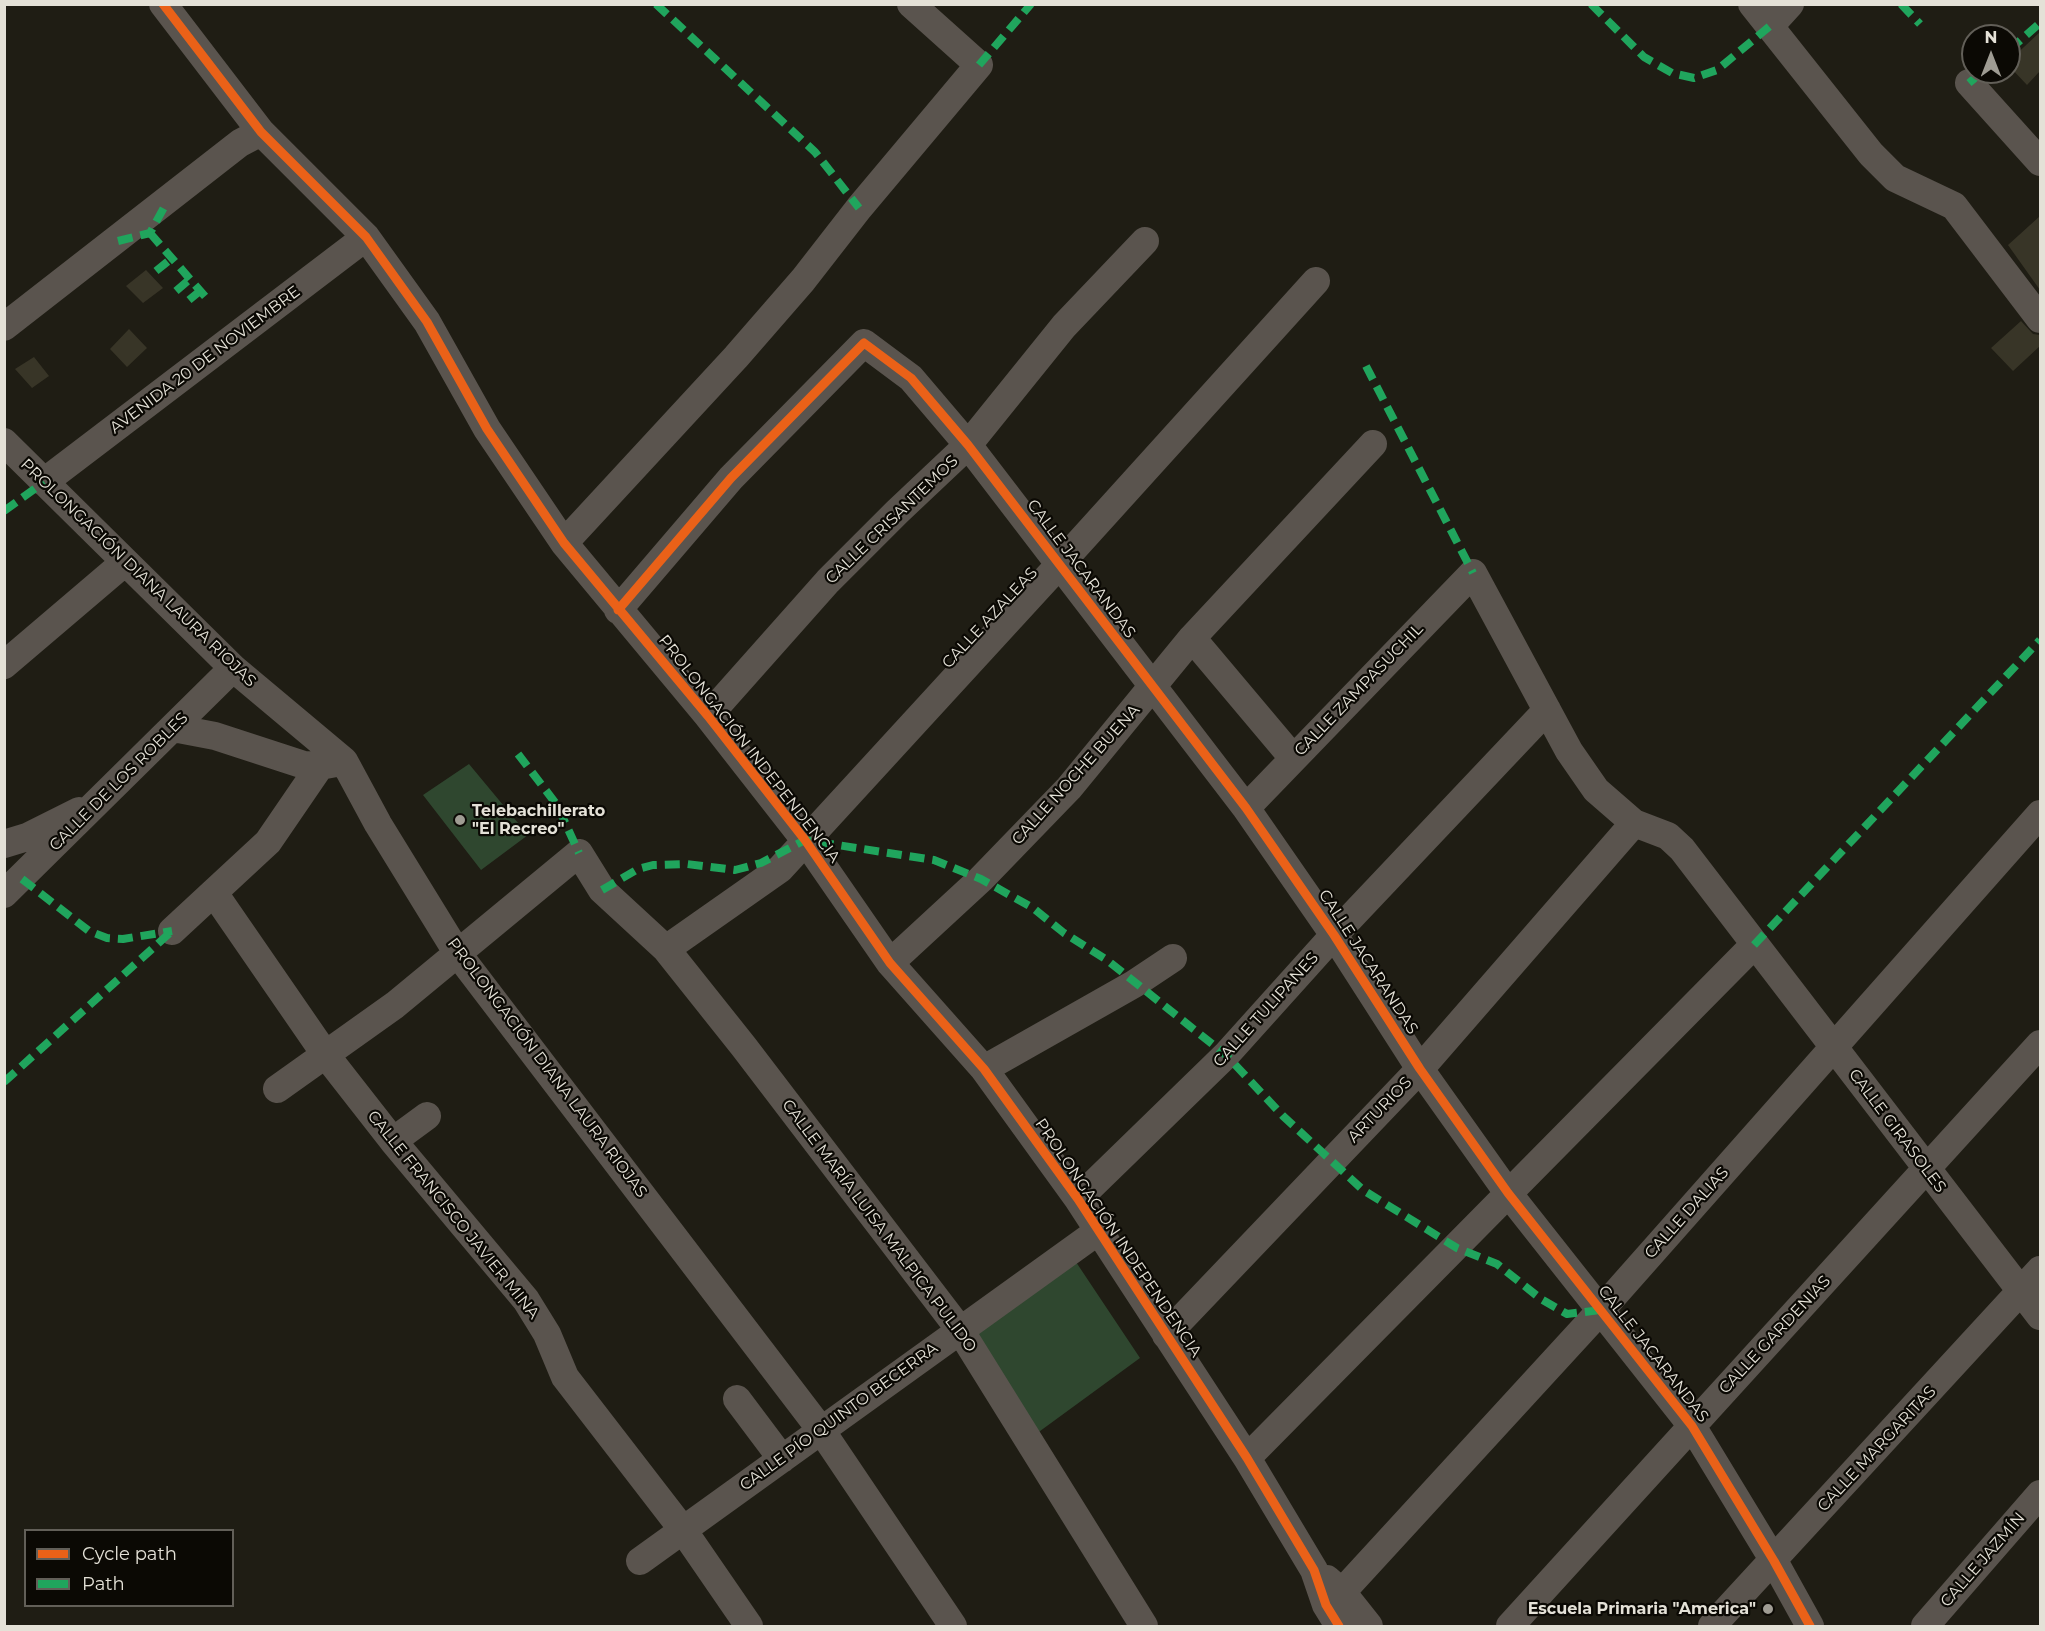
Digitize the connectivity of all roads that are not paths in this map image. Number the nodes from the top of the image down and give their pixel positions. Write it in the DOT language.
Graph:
graph roads {
  1 [pos="163,4"];
  2 [pos="911,4"];
  3 [pos="1790,4"];
  4 [pos="1761,15"];
  5 [pos="1970,84"];
  6 [pos="261,132"];
  7 [pos="2040,162"];
  8 [pos="366,237"];
  9 [pos="1145,241"];
  10 [pos="1316,281"];
  11 [pos="2040,319"];
  12 [pos="4,327"];
  13 [pos="4,442"];
  14 [pos="1373,444"];
  15 [pos="968,446"];
  16 [pos="44,482"];
  17 [pos="564,543"];
  18 [pos="125,562"];
  19 [pos="1059,565"];
  20 [pos="618,610"];
  21 [pos="1192,638"];
  22 [pos="4,665"];
  23 [pos="233,668"];
  24 [pos="1154,688"];
  25 [pos="1547,710"];
  26 [pos="708,716"];
  27 [pos="173,728"];
  28 [pos="1293,758"];
  29 [pos="332,764"];
  30 [pos="98,802"];
  31 [pos="1246,808"];
  32 [pos="2040,814"];
  33 [pos="1634,823"];
  34 [pos="805,840"];
  35 [pos="4,844"];
  36 [pos="10,879"];
  37 [pos="214,893"];
  38 [pos="172,931"];
  39 [pos="1334,935"];
  40 [pos="1754,945"];
  41 [pos="666,949"];
  42 [pos="458,954"];
  43 [pos="1173,958"];
  44 [pos="890,963"];
  45 [pos="2040,1044"];
  46 [pos="1835,1047"];
  47 [pos="325,1054"];
  48 [pos="984,1068"];
  49 [pos="1420,1068"];
  50 [pos="277,1089"];
  51 [pos="427,1116"];
  52 [pos="393,1141"];
  53 [pos="1926,1171"];
  54 [pos="1508,1193"];
  55 [pos="1078,1199"];
  56 [pos="1097,1232"];
  57 [pos="2040,1270"];
  58 [pos="2021,1292"];
  59 [pos="1601,1310"];
  60 [pos="2040,1316"];
  61 [pos="960,1330"];
  62 [pos="1166,1335"];
  63 [pos="737,1399"];
  64 [pos="1692,1426"];
  65 [pos="821,1430"];
  66 [pos="1247,1458"];
  67 [pos="782,1459"];
  68 [pos="2040,1494"];
  69 [pos="683,1530"];
  70 [pos="640,1561"];
  71 [pos="1774,1561"];
  72 [pos="1336,1608"];
  73 [pos="749,1626"];
  74 [pos="953,1626"];
  75 [pos="1144,1626"];
  76 [pos="1369,1626"];
  77 [pos="1510,1626"];
  78 [pos="1713,1626"];
  79 [pos="1810,1626"];
  80 [pos="1925,1626"];
  1 -- 6 [label="street, PROLONGACIÓN INDEPENDENCIA"];
  2 -- 17 [label="street"];
  3 -- 4 [label="street"];
  4 -- 11 [label="street"];
  5 -- 7 [label="street"];
  6 -- 8 [label="street, PROLONGACIÓN INDEPENDENCIA"];
  6 -- 12 [label="street"];
  8 -- 16 [label="street, AVENIDA 20 DE NOVIEMBRE"];
  8 -- 17 [label="street, PROLONGACIÓN INDEPENDENCIA"];
  9 -- 15 [label="street, CALLE CRISANTEMOS"];
  10 -- 19 [label="street, CALLE AZALEAS"];
  13 -- 16 [label="street, PROLONGACIÓN DIANA LAURA RIOJAS"];
  14 -- 21 [label="street, CALLE NOCHE BUENA"];
  15 -- 19 [label="street, CALLE JACARANDAS"];
  15 -- 20 [label="street, CALLE JACARANDAS"];
  15 -- 26 [label="street, CALLE CRISANTEMOS"];
  16 -- 18 [label="street, PROLONGACIÓN DIANA LAURA RIOJAS"];
  17 -- 20 [label="street, PROLONGACIÓN INDEPENDENCIA"];
  18 -- 22 [label="street"];
  18 -- 23 [label="street, PROLONGACIÓN DIANA LAURA RIOJAS"];
  19 -- 24 [label="street, CALLE JACARANDAS"];
  19 -- 34 [label="street, CALLE AZALEAS"];
  20 -- 26 [label="street, PROLONGACIÓN INDEPENDENCIA"];
  21 -- 24 [label="street, CALLE NOCHE BUENA"];
  21 -- 28 [label="street"];
  23 -- 27 [label="street, CALLE DE LOS ROBLES"];
  23 -- 29 [label="street, PROLONGACIÓN DIANA LAURA RIOJAS"];
  24 -- 31 [label="street, CALLE JACARANDAS"];
  24 -- 44 [label="street, CALLE NOCHE BUENA"];
  25 -- 28 [label="street, CALLE ZAMPASUCHIL"];
  25 -- 33 [label="street"];
  25 -- 39 [label="street, CALLE TULIPANES"];
  26 -- 34 [label="street, PROLONGACIÓN INDEPENDENCIA"];
  27 -- 29 [label="street"];
  27 -- 30 [label="street, CALLE DE LOS ROBLES"];
  28 -- 31 [label="street, CALLE ZAMPASUCHIL"];
  29 -- 37 [label="street"];
  29 -- 42 [label="street, PROLONGACIÓN DIANA LAURA RIOJAS"];
  30 -- 35 [label="street"];
  30 -- 36 [label="street, CALLE DE LOS ROBLES"];
  31 -- 39 [label="street, CALLE JACARANDAS"];
  32 -- 46 [label="street, CALLE DALIAS"];
  33 -- 40 [label="street, CALLE GIRASOLES"];
  33 -- 49 [label="street, ARTURIOS"];
  34 -- 41 [label="street, CALLE AZALEAS"];
  34 -- 44 [label="street, PROLONGACIÓN INDEPENDENCIA"];
  37 -- 38 [label="street"];
  37 -- 47 [label="street, CALLE FRANCISCO JAVIER MINA"];
  39 -- 49 [label="street, CALLE JACARANDAS"];
  39 -- 55 [label="street, CALLE TULIPANES"];
  40 -- 46 [label="street, CALLE GIRASOLES"];
  40 -- 54 [label="street"];
  41 -- 42 [label="street, CALLE MARÍA LUISA MALPICA PULIDO"];
  41 -- 61 [label="street, CALLE MARÍA LUISA MALPICA PULIDO"];
  42 -- 47 [label="street"];
  42 -- 65 [label="street, PROLONGACIÓN DIANA LAURA RIOJAS"];
  43 -- 48 [label="street"];
  44 -- 48 [label="street, PROLONGACIÓN INDEPENDENCIA"];
  45 -- 53 [label="street, CALLE GARDENIAS"];
  46 -- 53 [label="street, CALLE GIRASOLES"];
  46 -- 59 [label="street, CALLE DALIAS"];
  47 -- 50 [label="street"];
  47 -- 52 [label="street, CALLE FRANCISCO JAVIER MINA"];
  48 -- 55 [label="street, PROLONGACIÓN INDEPENDENCIA"];
  49 -- 54 [label="street, CALLE JACARANDAS"];
  49 -- 62 [label="street, ARTURIOS"];
  51 -- 52 [label="street"];
  52 -- 69 [label="street, CALLE FRANCISCO JAVIER MINA"];
  53 -- 58 [label="street, CALLE GIRASOLES"];
  53 -- 64 [label="street, CALLE GARDENIAS"];
  54 -- 59 [label="street, CALLE JACARANDAS"];
  54 -- 66 [label="street"];
  55 -- 56 [label="street, PROLONGACIÓN INDEPENDENCIA"];
  56 -- 61 [label="street, CALLE PÍO QUINTO BECERRA"];
  56 -- 62 [label="street, PROLONGACIÓN INDEPENDENCIA"];
  57 -- 58 [label="street, CALLE MARGARITAS"];
  58 -- 60 [label="street, CALLE GIRASOLES"];
  58 -- 71 [label="street, CALLE MARGARITAS"];
  59 -- 64 [label="street, CALLE JACARANDAS"];
  59 -- 72 [label="street, CALLE DALIAS"];
  61 -- 65 [label="street, CALLE PÍO QUINTO BECERRA"];
  61 -- 75 [label="street, CALLE MARÍA LUISA MALPICA PULIDO"];
  62 -- 66 [label="street, PROLONGACIÓN INDEPENDENCIA"];
  63 -- 67 [label="street"];
  64 -- 71 [label="street, CALLE JACARANDAS"];
  64 -- 77 [label="street, CALLE GARDENIAS"];
  65 -- 67 [label="street, CALLE PÍO QUINTO BECERRA"];
  65 -- 74 [label="street, PROLONGACIÓN DIANA LAURA RIOJAS"];
  66 -- 72 [label="street, PROLONGACIÓN INDEPENDENCIA"];
  67 -- 69 [label="street, CALLE PÍO QUINTO BECERRA"];
  68 -- 80 [label="street, CALLE JAZMÍN"];
  69 -- 70 [label="street, CALLE PÍO QUINTO BECERRA"];
  69 -- 73 [label="street, CALLE FRANCISCO JAVIER MINA"];
  71 -- 78 [label="street, CALLE MARGARITAS"];
  71 -- 79 [label="street, CALLE JACARANDAS"];
  72 -- 76 [label="street, PROLONGACIÓN INDEPENDENCIA"];
}
